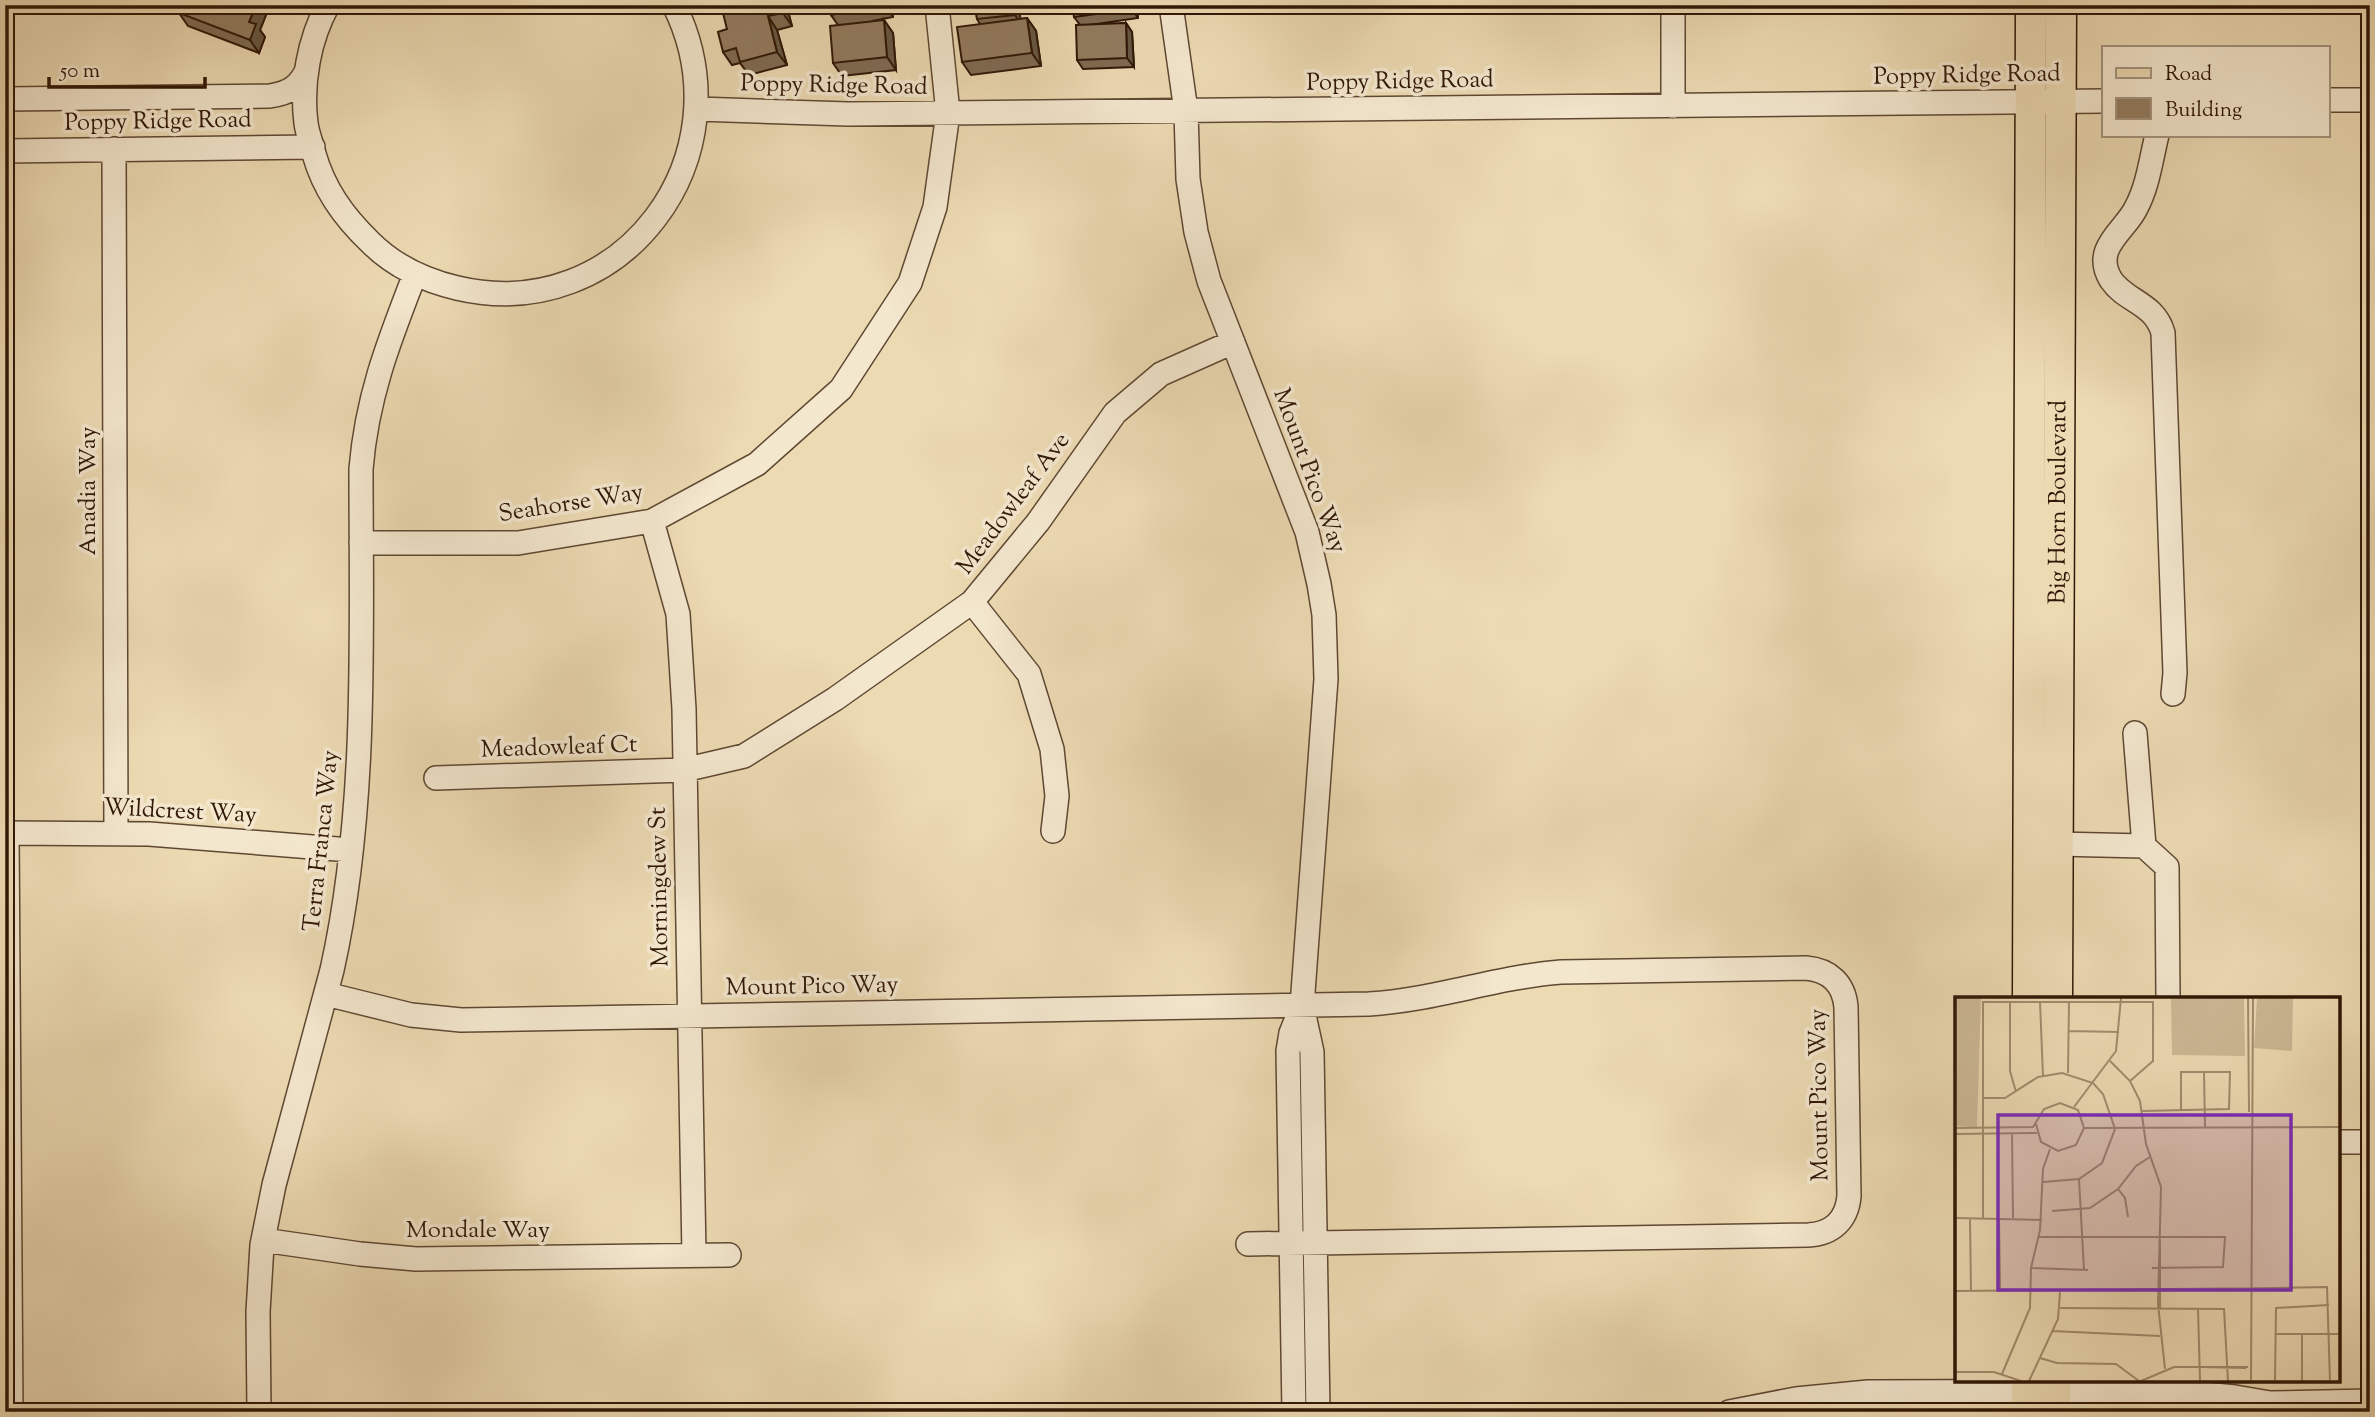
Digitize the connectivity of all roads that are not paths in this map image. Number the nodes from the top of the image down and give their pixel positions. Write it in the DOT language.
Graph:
graph roads {
  1 [pos="328,5"];
  2 [pos="674,5"];
  3 [pos="937,5"];
  4 [pos="1171,5"];
  5 [pos="1673,5"];
  6 [pos="2031,5"];
  7 [pos="2060,5"];
  8 [pos="306,70"];
  9 [pos="5,99"];
  10 [pos="2330,100"];
  11 [pos="2370,100"];
  12 [pos="2046,101"];
  13 [pos="2102,101"];
  14 [pos="1673,106"];
  15 [pos="698,108"];
  16 [pos="1186,111"];
  17 [pos="948,113"];
  18 [pos="2157,136"];
  19 [pos="313,147"];
  20 [pos="114,149"];
  21 [pos="5,151"];
  22 [pos="415,274"];
  23 [pos="1233,342"];
  24 [pos="652,521"];
  25 [pos="361,543"];
  26 [pos="972,602"];
  27 [pos="2173,694"];
  28 [pos="2135,733"];
  29 [pos="684,770"];
  30 [pos="436,778"];
  31 [pos="1053,831"];
  32 [pos="116,832"];
  33 [pos="6,833"];
  34 [pos="2057,844"];
  35 [pos="2144,846"];
  36 [pos="351,850"];
  37 [pos="326,994"];
  38 [pos="2028,997"];
  39 [pos="2057,997"];
  40 [pos="2168,997"];
  41 [pos="1302,1006"];
  42 [pos="689,1016"];
  43 [pos="2340,1142"];
  44 [pos="2370,1142"];
  45 [pos="263,1240"];
  46 [pos="1315,1243"];
  47 [pos="1248,1244"];
  48 [pos="1291,1244"];
  49 [pos="694,1255"];
  50 [pos="729,1255"];
  51 [pos="2041,1394"];
  52 [pos="2370,1401"];
  53 [pos="2270,1403"];
  54 [pos="11,1412"];
  55 [pos="259,1412"];
  56 [pos="1294,1412"];
  57 [pos="1318,1412"];
  58 [pos="1730,1412"];
  59 [pos="2241,1412"];
  1 -- 8 [label="street"];
  2 -- 15 [label="street"];
  3 -- 17 [label="street, Seahorse Way"];
  4 -- 16 [label="street, Mount Pico Way"];
  5 -- 14 [label="street"];
  6 -- 12 [label="main road, Big Horn Boulevard"];
  7 -- 12 [label="main road, Big Horn Boulevard"];
  8 -- 9 [label="street, Poppy Ridge Road"];
  8 -- 19 [label="street"];
  10 -- 11 [label="street"];
  12 -- 13 [label="street, Poppy Ridge Road"];
  12 -- 14 [label="street, Poppy Ridge Road"];
  12 -- 34 [label="main road, Big Horn Boulevard"];
  12 -- 38 [label="main road, Big Horn Boulevard"];
  14 -- 16 [label="street, Poppy Ridge Road"];
  15 -- 17 [label="street, Poppy Ridge Road"];
  15 -- 22 [label="street"];
  16 -- 17 [label="street, Poppy Ridge Road"];
  16 -- 23 [label="street, Mount Pico Way"];
  17 -- 24 [label="street, Seahorse Way"];
  18 -- 27 [label="street"];
  19 -- 20 [label="street, Poppy Ridge Road"];
  19 -- 22 [label="street"];
  20 -- 21 [label="street, Poppy Ridge Road"];
  20 -- 32 [label="street, Anadia Way"];
  22 -- 25 [label="street, Terra Franca Way"];
  23 -- 26 [label="street, Meadowleaf Ave"];
  23 -- 41 [label="street, Mount Pico Way"];
  24 -- 25 [label="street, Seahorse Way"];
  24 -- 29 [label="street, Morningdew St"];
  25 -- 36 [label="street, Terra Franca Way"];
  26 -- 29 [label="street, Meadowleaf Ave"];
  26 -- 31 [label="street"];
  28 -- 35 [label="street"];
  29 -- 30 [label="street, Meadowleaf Ct"];
  29 -- 42 [label="street, Morningdew St"];
  32 -- 33 [label="street, Wildcrest Way"];
  32 -- 36 [label="street, Wildcrest Way"];
  33 -- 54 [label="street"];
  34 -- 35 [label="street"];
  34 -- 39 [label="main road, Big Horn Boulevard"];
  35 -- 40 [label="street"];
  36 -- 37 [label="street, Terra Franca Way"];
  37 -- 42 [label="street, Mount Pico Way"];
  37 -- 45 [label="street, Terra Franca Way"];
  41 -- 42 [label="street, Mount Pico Way"];
  41 -- 46 [label="street, Mount Pico Way"];
  41 -- 46 [label="street, Mount Pico Way"];
  41 -- 48 [label="street, Mount Pico Way"];
  42 -- 49 [label="street, Morningdew St"];
  43 -- 44 [label="street"];
  45 -- 49 [label="street, Mondale Way"];
  45 -- 55 [label="street, Terra Franca Way"];
  46 -- 48 [label="street, Mount Pico Way"];
  46 -- 57 [label="street, Mount Pico Way"];
  47 -- 48 [label="street, Mount Pico Way"];
  48 -- 56 [label="street, Mount Pico Way"];
  49 -- 50 [label="street, Mondale Way"];
  51 -- 53 [label="street"];
  51 -- 58 [label="street"];
  52 -- 53 [label="street"];
  53 -- 59 [label="street"];
}
